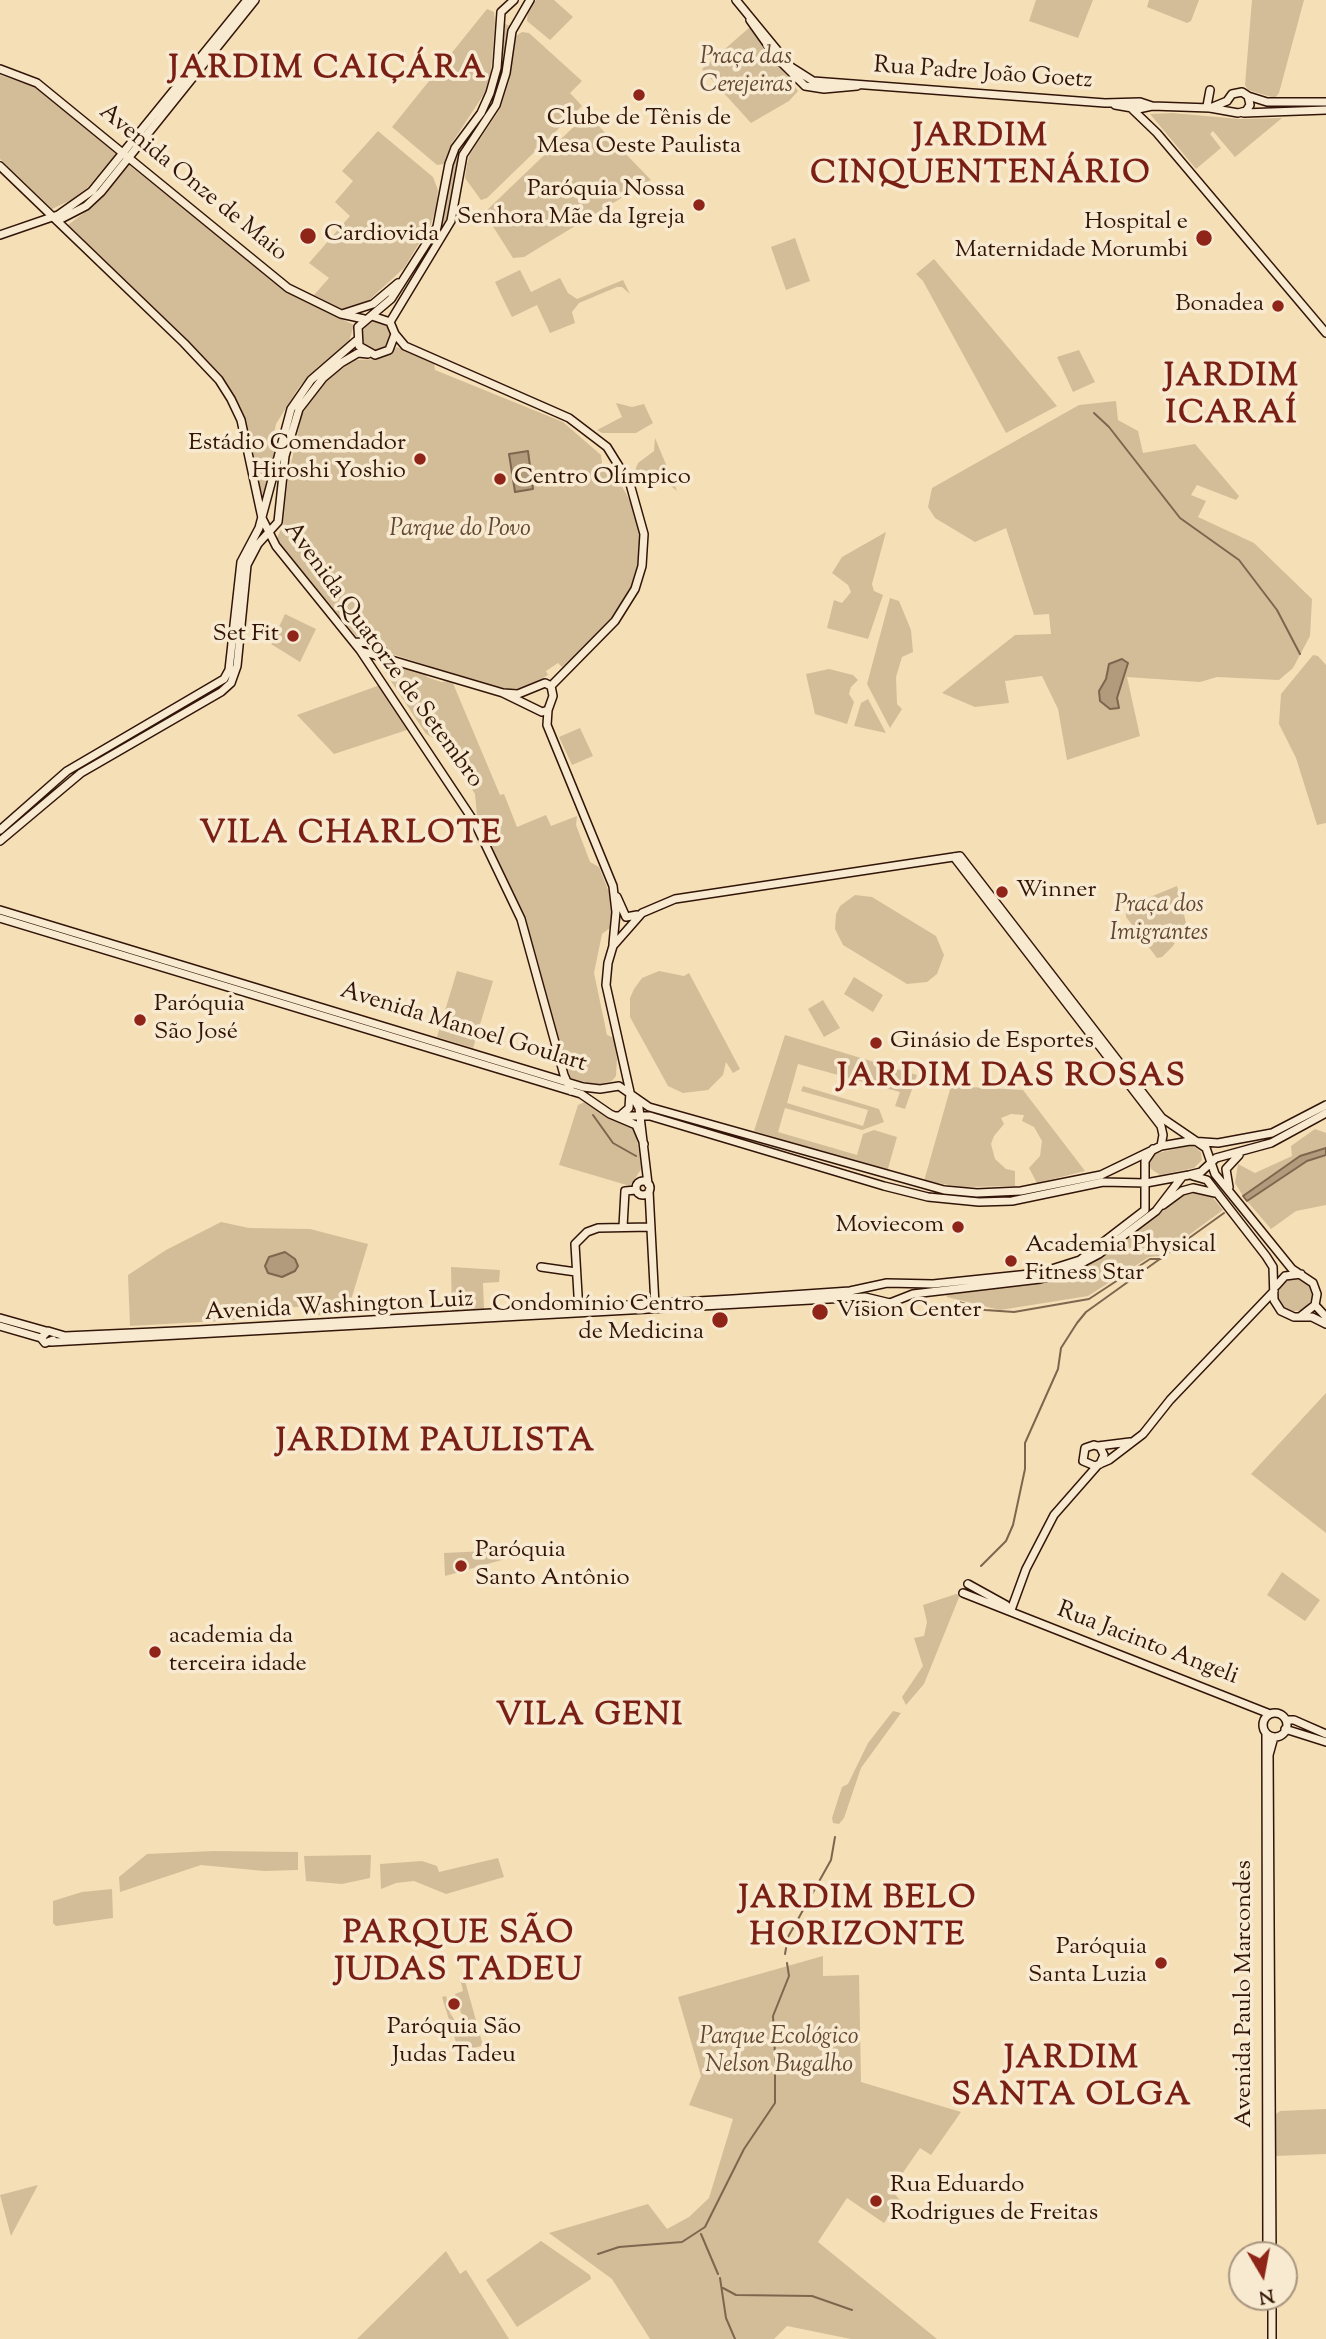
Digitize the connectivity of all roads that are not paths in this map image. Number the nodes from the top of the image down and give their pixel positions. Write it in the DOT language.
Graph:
graph roads {
  1 [pos="247,0"];
  2 [pos="255,0"];
  3 [pos="530,0"];
  4 [pos="736,0"];
  5 [pos="511,2"];
  6 [pos="749,16"];
  7 [pos="502,18"];
  8 [pos="518,18"];
  9 [pos="0,69"];
  10 [pos="858,86"];
  11 [pos="1210,90"];
  12 [pos="1248,96"];
  13 [pos="1227,101"];
  14 [pos="1326,102"];
  15 [pos="1137,105"];
  16 [pos="1208,108"];
  17 [pos="1326,110"];
  18 [pos="1234,112"];
  19 [pos="1243,113"];
  20 [pos="125,154"];
  21 [pos="0,166"];
  22 [pos="54,219"];
  23 [pos="0,235"];
  24 [pos="401,280"];
  25 [pos="416,282"];
  26 [pos="409,293"];
  27 [pos="341,314"];
  28 [pos="368,317"];
  29 [pos="390,322"];
  30 [pos="1326,333"];
  31 [pos="395,334"];
  32 [pos="356,341"];
  33 [pos="368,354"];
  34 [pos="262,518"];
  35 [pos="269,533"];
  36 [pos="358,647"];
  37 [pos="540,685"];
  38 [pos="551,686"];
  39 [pos="503,693"];
  40 [pos="534,708"];
  41 [pos="548,710"];
  42 [pos="0,830"];
  43 [pos="0,841"];
  44 [pos="957,857"];
  45 [pos="613,886"];
  46 [pos="0,910"];
  47 [pos="642,913"];
  48 [pos="0,918"];
  49 [pos="613,946"];
  50 [pos="558,1053"];
  51 [pos="552,1077"];
  52 [pos="567,1082"];
  53 [pos="607,1088"];
  54 [pos="571,1091"];
  55 [pos="630,1092"];
  56 [pos="1326,1105"];
  57 [pos="605,1111"];
  58 [pos="1326,1113"];
  59 [pos="618,1115"];
  60 [pos="640,1115"];
  61 [pos="654,1117"];
  62 [pos="643,1133"];
  63 [pos="1199,1143"];
  64 [pos="644,1144"];
  65 [pos="1157,1147"];
  66 [pos="1246,1151"];
  67 [pos="646,1163"];
  68 [pos="1209,1163"];
  69 [pos="1185,1176"];
  70 [pos="1146,1183"];
  71 [pos="649,1187"];
  72 [pos="637,1189"];
  73 [pos="1231,1194"];
  74 [pos="1222,1197"];
  75 [pos="1156,1211"];
  76 [pos="651,1222"];
  77 [pos="623,1227"];
  78 [pos="541,1267"];
  79 [pos="576,1272"];
  80 [pos="1301,1274"];
  81 [pos="1032,1277"];
  82 [pos="1022,1278"];
  83 [pos="1313,1283"];
  84 [pos="893,1284"];
  85 [pos="881,1286"];
  86 [pos="1326,1287"];
  87 [pos="1275,1290"];
  88 [pos="1326,1296"];
  89 [pos="880,1299"];
  90 [pos="896,1299"];
  91 [pos="1316,1302"];
  92 [pos="1276,1305"];
  93 [pos="655,1306"];
  94 [pos="1258,1307"];
  95 [pos="579,1310"];
  96 [pos="1301,1316"];
  97 [pos="1326,1317"];
  98 [pos="0,1318"];
  99 [pos="1326,1324"];
  100 [pos="0,1326"];
  101 [pos="48,1336"];
  102 [pos="1134,1441"];
  103 [pos="1098,1446"];
  104 [pos="1083,1461"];
  105 [pos="1099,1465"];
  106 [pos="1079,1486"];
  107 [pos="968,1584"];
  108 [pos="963,1593"];
  109 [pos="1011,1610"];
  110 [pos="1270,1714"];
  111 [pos="1286,1720"];
  112 [pos="1285,1729"];
  113 [pos="1326,1734"];
  114 [pos="1270,1735"];
  115 [pos="1326,1742"];
  116 [pos="1269,2241"];
  117 [pos="1270,2311"];
  118 [pos="1270,2339"];
  1 -- 20 [label="street"];
  2 -- 20 [label="street"];
  3 -- 8 [label="street"];
  4 -- 6 [label="street"];
  5 -- 7 [label="street"];
  5 -- 8 [label="street"];
  6 -- 10 [label="street, Rua Padre João Goetz"];
  6 -- 10 [label="street, Rua Padre João Goetz"];
  7 -- 8 [label="street"];
  7 -- 24 [label="street"];
  8 -- 25 [label="street"];
  9 -- 20 [label="street, Avenida Onze de Maio"];
  10 -- 15 [label="street, Rua Padre João Goetz"];
  11 -- 16 [label="street"];
  12 -- 13 [label="street"];
  12 -- 14 [label="street"];
  12 -- 19 [label="street"];
  13 -- 16 [label="street"];
  13 -- 18 [label="street"];
  15 -- 16 [label="street, Rua Padre João Goetz"];
  15 -- 30 [label="street"];
  16 -- 18 [label="street, Rua Padre João Goetz"];
  17 -- 19 [label="street"];
  18 -- 19 [label="street"];
  20 -- 22 [label="street"];
  20 -- 27 [label="street, Avenida Onze de Maio"];
  21 -- 22 [label="street, Avenida Quatorze de Setembro"];
  22 -- 23 [label="street"];
  22 -- 34 [label="street, Avenida Quatorze de Setembro"];
  24 -- 25 [label="street"];
  24 -- 26 [label="street"];
  24 -- 27 [label="street"];
  24 -- 28 [label="street"];
  25 -- 26 [label="street"];
  26 -- 29 [label="street"];
  27 -- 28 [label="street, Avenida Onze de Maio"];
  28 -- 29 [label="street"];
  28 -- 32 [label="street"];
  29 -- 31 [label="street"];
  31 -- 33 [label="street"];
  31 -- 38 [label="street"];
  32 -- 33 [label="street"];
  32 -- 34 [label="street"];
  33 -- 35 [label="street"];
  34 -- 35 [label="street, Avenida Quatorze de Setembro"];
  34 -- 42 [label="street"];
  35 -- 36 [label="street, Avenida Quatorze de Setembro"];
  35 -- 43 [label="street"];
  36 -- 39 [label="street"];
  36 -- 50 [label="street, Avenida Quatorze de Setembro"];
  37 -- 38 [label="street"];
  37 -- 39 [label="street"];
  37 -- 40 [label="street"];
  38 -- 41 [label="street"];
  39 -- 40 [label="street"];
  40 -- 41 [label="street"];
  41 -- 45 [label="street"];
  44 -- 47 [label="street"];
  44 -- 63 [label="street"];
  44 -- 65 [label="street"];
  45 -- 47 [label="street"];
  45 -- 49 [label="street"];
  46 -- 51 [label="street, Avenida Manoel Goulart"];
  47 -- 49 [label="street"];
  48 -- 54 [label="street, Avenida Manoel Goulart"];
  49 -- 55 [label="street"];
  50 -- 51 [label="street"];
  50 -- 52 [label="street, Avenida Quatorze de Setembro"];
  51 -- 52 [label="street, Avenida Manoel Goulart"];
  52 -- 53 [label="street, Avenida Manoel Goulart"];
  52 -- 54 [label="street, Avenida Quatorze de Setembro"];
  53 -- 55 [label="street, Avenida Manoel Goulart"];
  53 -- 57 [label="street"];
  54 -- 57 [label="street, Avenida Manoel Goulart"];
  55 -- 59 [label="street"];
  55 -- 60 [label="street"];
  55 -- 65 [label="street, Avenida Manoel Goulart"];
  56 -- 63 [label="street"];
  57 -- 59 [label="street, Avenida Manoel Goulart"];
  58 -- 66 [label="street"];
  59 -- 60 [label="street, Avenida Manoel Goulart"];
  59 -- 64 [label="street"];
  60 -- 61 [label="street, Avenida Manoel Goulart"];
  60 -- 62 [label="street"];
  61 -- 62 [label="street"];
  61 -- 70 [label="street, Avenida Manoel Goulart"];
  62 -- 64 [label="street"];
  63 -- 65 [label="street"];
  63 -- 68 [label="street"];
  64 -- 67 [label="street"];
  65 -- 70 [label="street"];
  66 -- 68 [label="street"];
  66 -- 73 [label="street"];
  67 -- 71 [label="street"];
  67 -- 72 [label="street"];
  68 -- 69 [label="street"];
  68 -- 73 [label="street"];
  69 -- 70 [label="street, Avenida Manoel Goulart"];
  69 -- 74 [label="street"];
  69 -- 75 [label="street"];
  70 -- 81 [label="street"];
  71 -- 72 [label="street"];
  71 -- 72 [label="street"];
  71 -- 76 [label="street"];
  72 -- 76 [label="street"];
  72 -- 77 [label="street"];
  73 -- 80 [label="street"];
  74 -- 75 [label="street"];
  74 -- 87 [label="street"];
  75 -- 81 [label="street"];
  76 -- 77 [label="street"];
  76 -- 93 [label="street"];
  77 -- 79 [label="street"];
  78 -- 79 [label="street"];
  79 -- 95 [label="street"];
  80 -- 83 [label="street"];
  80 -- 87 [label="street"];
  81 -- 82 [label="street"];
  82 -- 84 [label="street"];
  82 -- 90 [label="street"];
  83 -- 86 [label="street"];
  83 -- 91 [label="street"];
  84 -- 85 [label="street"];
  84 -- 90 [label="street"];
  85 -- 89 [label="street"];
  85 -- 93 [label="street, Avenida Washington Luiz"];
  87 -- 92 [label="street"];
  87 -- 94 [label="street"];
  88 -- 91 [label="street"];
  89 -- 90 [label="street"];
  89 -- 93 [label="street, Avenida Washington Luiz"];
  91 -- 96 [label="street"];
  91 -- 97 [label="street"];
  92 -- 94 [label="street"];
  92 -- 96 [label="street"];
  93 -- 95 [label="street, Avenida Washington Luiz"];
  94 -- 102 [label="street"];
  95 -- 101 [label="street, Avenida Washington Luiz"];
  96 -- 99 [label="street"];
  98 -- 101 [label="street, Avenida Washington Luiz"];
  100 -- 101 [label="street, Avenida Washington Luiz"];
  102 -- 103 [label="street"];
  102 -- 105 [label="street"];
  103 -- 104 [label="street"];
  103 -- 105 [label="street"];
  104 -- 105 [label="street"];
  104 -- 106 [label="street"];
  105 -- 106 [label="street"];
  106 -- 109 [label="street"];
  107 -- 109 [label="street, Rua Jacinto Angeli"];
  108 -- 109 [label="street, Rua Jacinto Angeli"];
  109 -- 110 [label="street, Rua Jacinto Angeli"];
  110 -- 111 [label="street"];
  110 -- 114 [label="street"];
  111 -- 112 [label="street"];
  111 -- 113 [label="street"];
  112 -- 114 [label="street"];
  112 -- 115 [label="street"];
  114 -- 116 [label="street, Avenida Paulo Marcondes"];
  117 -- 118 [label="street"];
}
